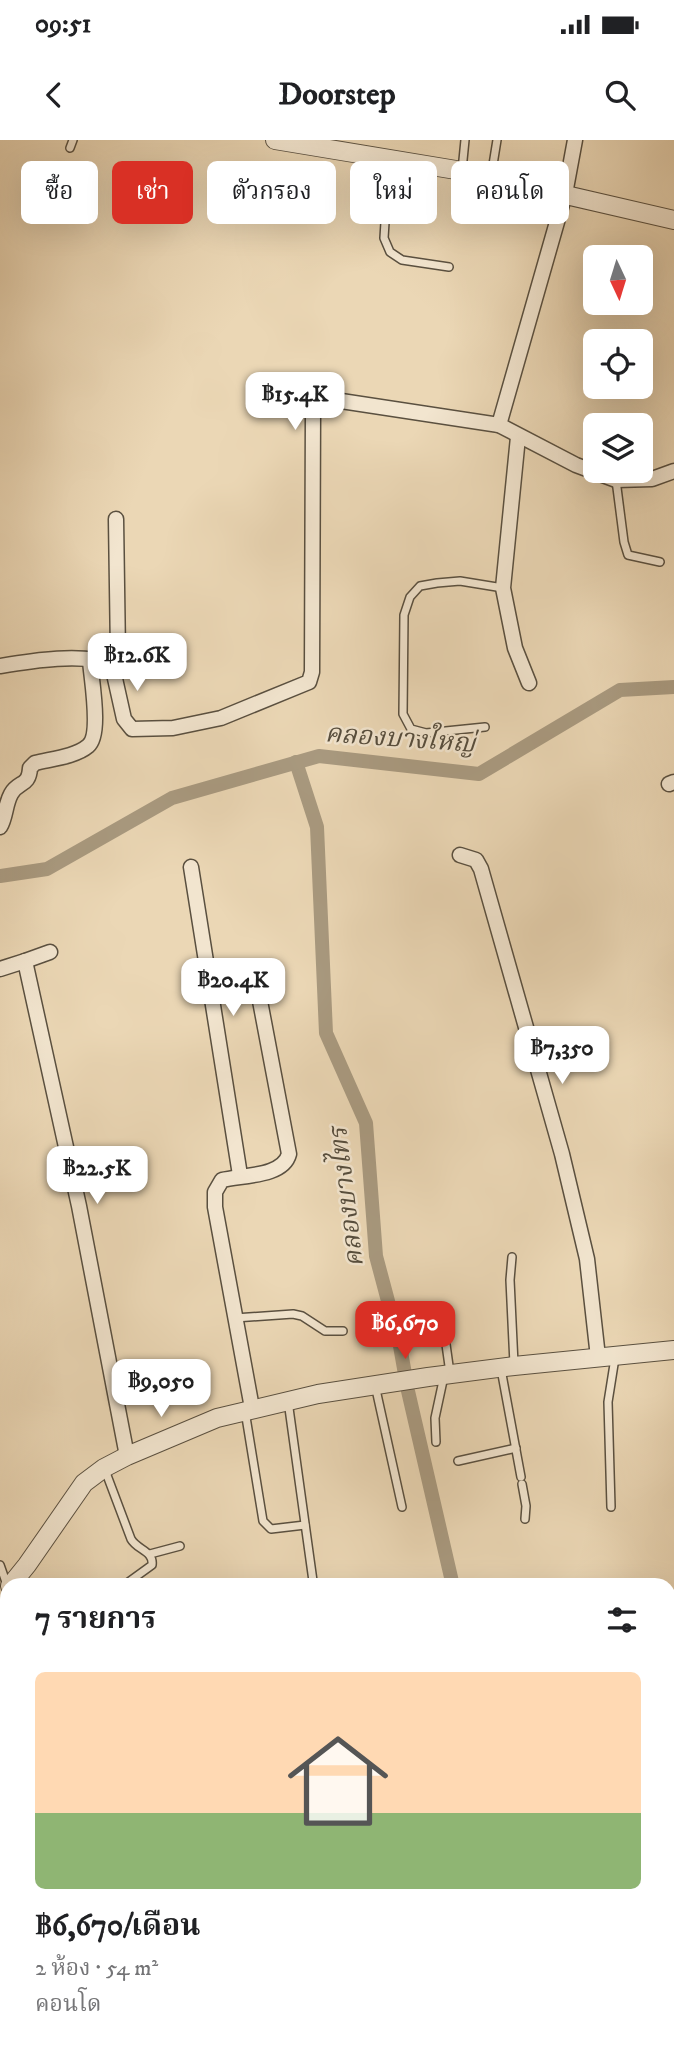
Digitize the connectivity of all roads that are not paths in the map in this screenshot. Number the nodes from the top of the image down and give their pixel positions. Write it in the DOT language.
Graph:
graph roads {
  1 [pos="275,140"];
  2 [pos="465,140"];
  3 [pos="497,140"];
  4 [pos="575,140"];
  5 [pos="319,144"];
  6 [pos="390,159"];
  7 [pos="463,161"];
  8 [pos="494,161"];
  9 [pos="451,169"];
  10 [pos="569,172"];
  11 [pos="569,195"];
  12 [pos="674,220"];
  13 [pos="556,224"];
  14 [pos="449,267"];
  15 [pos="499,425"];
  16 [pos="518,437"];
  17 [pos="583,468"];
  18 [pos="674,471"];
  19 [pos="653,479"];
  20 [pos="616,483"];
  21 [pos="116,519"];
  22 [pos="660,562"];
  23 [pos="503,588"];
  24 [pos="90,660"];
  25 [pos="112,665"];
  26 [pos="0,666"];
  27 [pos="529,683"];
  28 [pos="485,727"];
  29 [pos="0,827"];
  30 [pos="460,855"];
  31 [pos="191,867"];
  32 [pos="50,952"];
  33 [pos="25,961"];
  34 [pos="0,969"];
  35 [pos="270,978"];
  36 [pos="240,1175"];
  37 [pos="512,1257"];
  38 [pos="442,1316"];
  39 [pos="236,1318"];
  40 [pos="343,1331"];
  41 [pos="674,1350"];
  42 [pos="607,1356"];
  43 [pos="508,1367"];
  44 [pos="441,1375"];
  45 [pos="382,1384"];
  46 [pos="288,1400"];
  47 [pos="248,1409"];
  48 [pos="436,1442"];
  49 [pos="516,1448"];
  50 [pos="127,1456"];
  51 [pos="458,1461"];
  52 [pos="104,1468"];
  53 [pos="402,1507"];
  54 [pos="611,1507"];
  55 [pos="525,1519"];
  56 [pos="305,1525"];
  57 [pos="180,1546"];
  58 [pos="150,1554"];
  59 [pos="16,1578"];
  60 [pos="134,1578"];
  61 [pos="313,1578"];
  1 -- 5 [label="street"];
  2 -- 7 [label="lane"];
  3 -- 8 [label="lane"];
  4 -- 10 [label="street"];
  5 -- 6 [label="street"];
  6 -- 9 [label="street"];
  6 -- 14 [label="lane"];
  11 -- 12 [label="street"];
  13 -- 15 [label="street"];
  15 -- 16 [label="street"];
  15 -- 25 [label="street"];
  16 -- 17 [label="street"];
  16 -- 23 [label="street"];
  18 -- 19 [label="street"];
  20 -- 22 [label="lane"];
  21 -- 25 [label="street"];
  23 -- 27 [label="street"];
  23 -- 28 [label="lane"];
  24 -- 25 [label="street"];
  24 -- 26 [label="street"];
  24 -- 29 [label="street"];
  30 -- 42 [label="street"];
  31 -- 36 [label="street"];
  32 -- 33 [label="street"];
  33 -- 34 [label="street"];
  33 -- 50 [label="street"];
  35 -- 36 [label="street"];
  36 -- 39 [label="street"];
  37 -- 43 [label="lane"];
  38 -- 44 [label="lane"];
  39 -- 40 [label="lane"];
  39 -- 47 [label="street"];
  41 -- 42 [label="street"];
  42 -- 43 [label="street"];
  42 -- 54 [label="lane"];
  43 -- 44 [label="street"];
  43 -- 49 [label="lane"];
  44 -- 45 [label="street"];
  44 -- 48 [label="lane"];
  45 -- 46 [label="street"];
  45 -- 53 [label="lane"];
  46 -- 47 [label="street"];
  46 -- 56 [label="lane"];
  47 -- 50 [label="street"];
  47 -- 56 [label="lane"];
  49 -- 51 [label="lane"];
  49 -- 55 [label="lane"];
  50 -- 52 [label="street"];
  52 -- 58 [label="lane"];
  52 -- 59 [label="street"];
  56 -- 61 [label="lane"];
  57 -- 58 [label="lane"];
  58 -- 60 [label="lane"];
}
